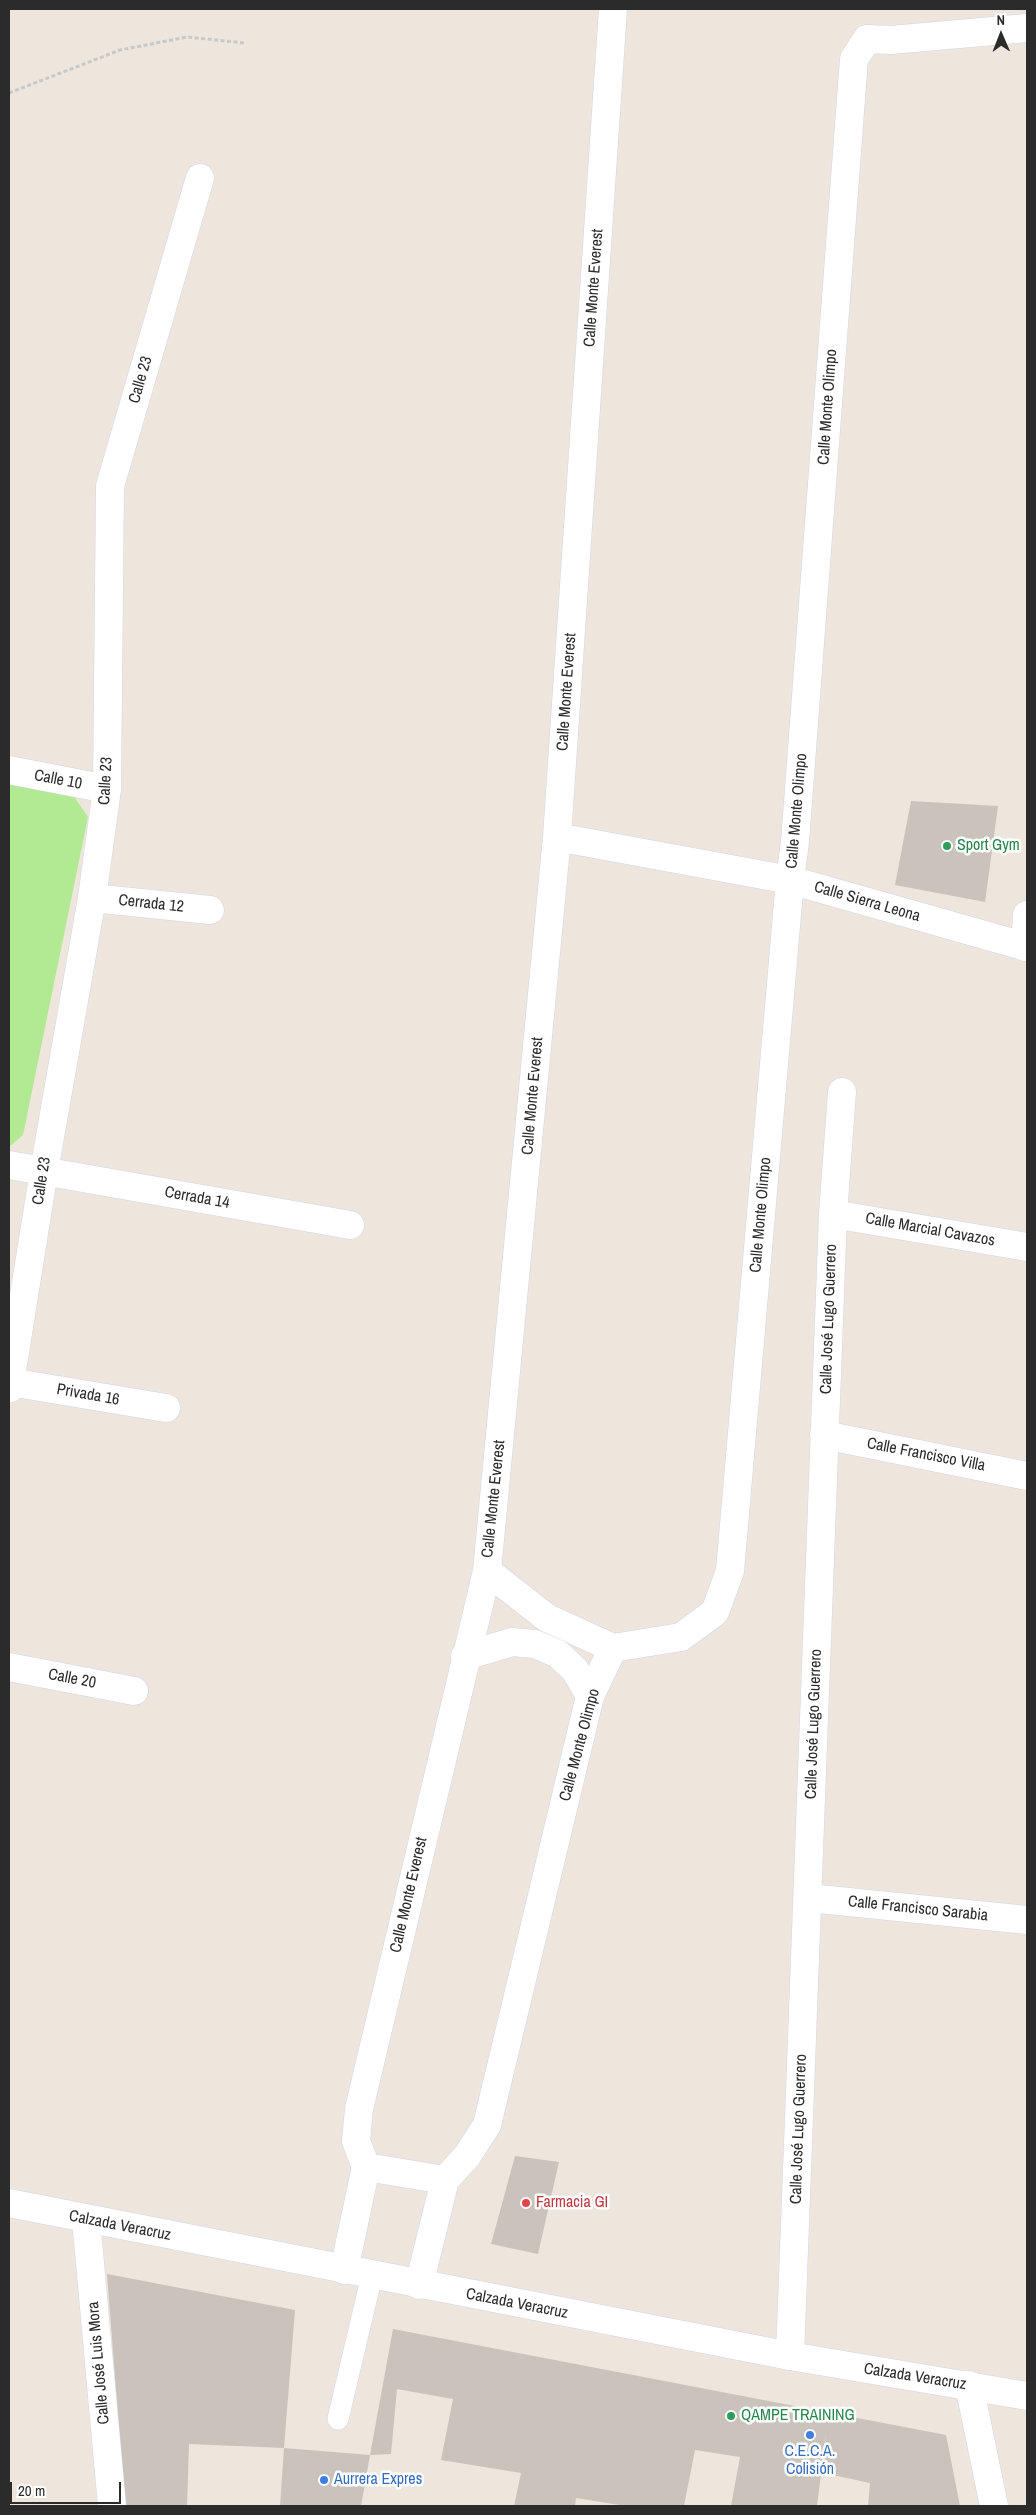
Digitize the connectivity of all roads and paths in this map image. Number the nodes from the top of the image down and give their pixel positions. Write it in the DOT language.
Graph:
graph roads {
  1 [pos="613,9"];
  2 [pos="1027,28"];
  3 [pos="245,43"];
  4 [pos="9,93"];
  5 [pos="200,178"];
  6 [pos="9,770"];
  7 [pos="107,789"];
  8 [pos="557,837"];
  9 [pos="790,880"];
  10 [pos="92,898"];
  11 [pos="210,910"];
  12 [pos="1027,915"];
  13 [pos="1026,947"];
  14 [pos="842,1092"];
  15 [pos="9,1165"];
  16 [pos="44,1171"];
  17 [pos="833,1214"];
  18 [pos="350,1225"];
  19 [pos="1027,1247"];
  20 [pos="9,1385"];
  21 [pos="166,1408"];
  22 [pos="824,1435"];
  23 [pos="1027,1476"];
  24 [pos="487,1571"];
  25 [pos="613,1648"];
  26 [pos="465,1656"];
  27 [pos="9,1667"];
  28 [pos="134,1690"];
  29 [pos="590,1696"];
  30 [pos="809,1898"];
  31 [pos="1027,1920"];
  32 [pos="366,2167"];
  33 [pos="446,2180"];
  34 [pos="9,2203"];
  35 [pos="86,2219"];
  36 [pos="344,2270"];
  37 [pos="372,2275"];
  38 [pos="419,2285"];
  39 [pos="790,2356"];
  40 [pos="969,2385"];
  41 [pos="1027,2396"];
  42 [pos="338,2419"];
  43 [pos="112,2506"];
  44 [pos="994,2506"];
  1 -- 8 [label="street, Calle Monte Everest"];
  2 -- 9 [label="street, Calle Monte Olimpo"];
  3 -- 4 [label="path"];
  5 -- 7 [label="street, Calle 23"];
  6 -- 7 [label="street, Calle 10"];
  7 -- 10 [label="street, Calle 23"];
  8 -- 9 [label="street, Calle Sierra Leona"];
  8 -- 24 [label="street, Calle Monte Everest"];
  9 -- 13 [label="street, Calle Sierra Leona"];
  9 -- 25 [label="street, Calle Monte Olimpo"];
  10 -- 11 [label="street, Cerrada 12"];
  10 -- 16 [label="street, Calle 23"];
  12 -- 13 [label="street"];
  14 -- 17 [label="street, Calle José Lugo Guerrero"];
  15 -- 16 [label="street, Cerrada 14"];
  16 -- 18 [label="street, Cerrada 14"];
  16 -- 20 [label="street, Calle 23"];
  17 -- 19 [label="street, Calle Marcial Cavazos"];
  17 -- 22 [label="street, Calle José Lugo Guerrero"];
  20 -- 21 [label="street, Privada 16"];
  22 -- 23 [label="street, Calle Francisco Villa"];
  22 -- 30 [label="street, Calle José Lugo Guerrero"];
  24 -- 25 [label="street"];
  24 -- 26 [label="street, Calle Monte Everest"];
  25 -- 29 [label="street, Calle Monte Olimpo"];
  26 -- 29 [label="street"];
  26 -- 32 [label="street, Calle Monte Everest"];
  27 -- 28 [label="street, Calle 20"];
  29 -- 33 [label="street, Calle Monte Olimpo"];
  30 -- 31 [label="street, Calle Francisco Sarabia"];
  30 -- 39 [label="street, Calle José Lugo Guerrero"];
  32 -- 33 [label="street"];
  32 -- 36 [label="street"];
  33 -- 38 [label="street, Calle Monte Olimpo"];
  34 -- 35 [label="street, Calzada Veracruz"];
  35 -- 36 [label="street, Calzada Veracruz"];
  35 -- 43 [label="street, Calle José Luis Mora"];
  36 -- 37 [label="street, Calzada Veracruz"];
  37 -- 38 [label="street, Calzada Veracruz"];
  37 -- 42 [label="lane"];
  38 -- 39 [label="street, Calzada Veracruz"];
  39 -- 40 [label="street, Calzada Veracruz"];
  40 -- 41 [label="street, Calzada Veracruz"];
  40 -- 44 [label="street"];
}
